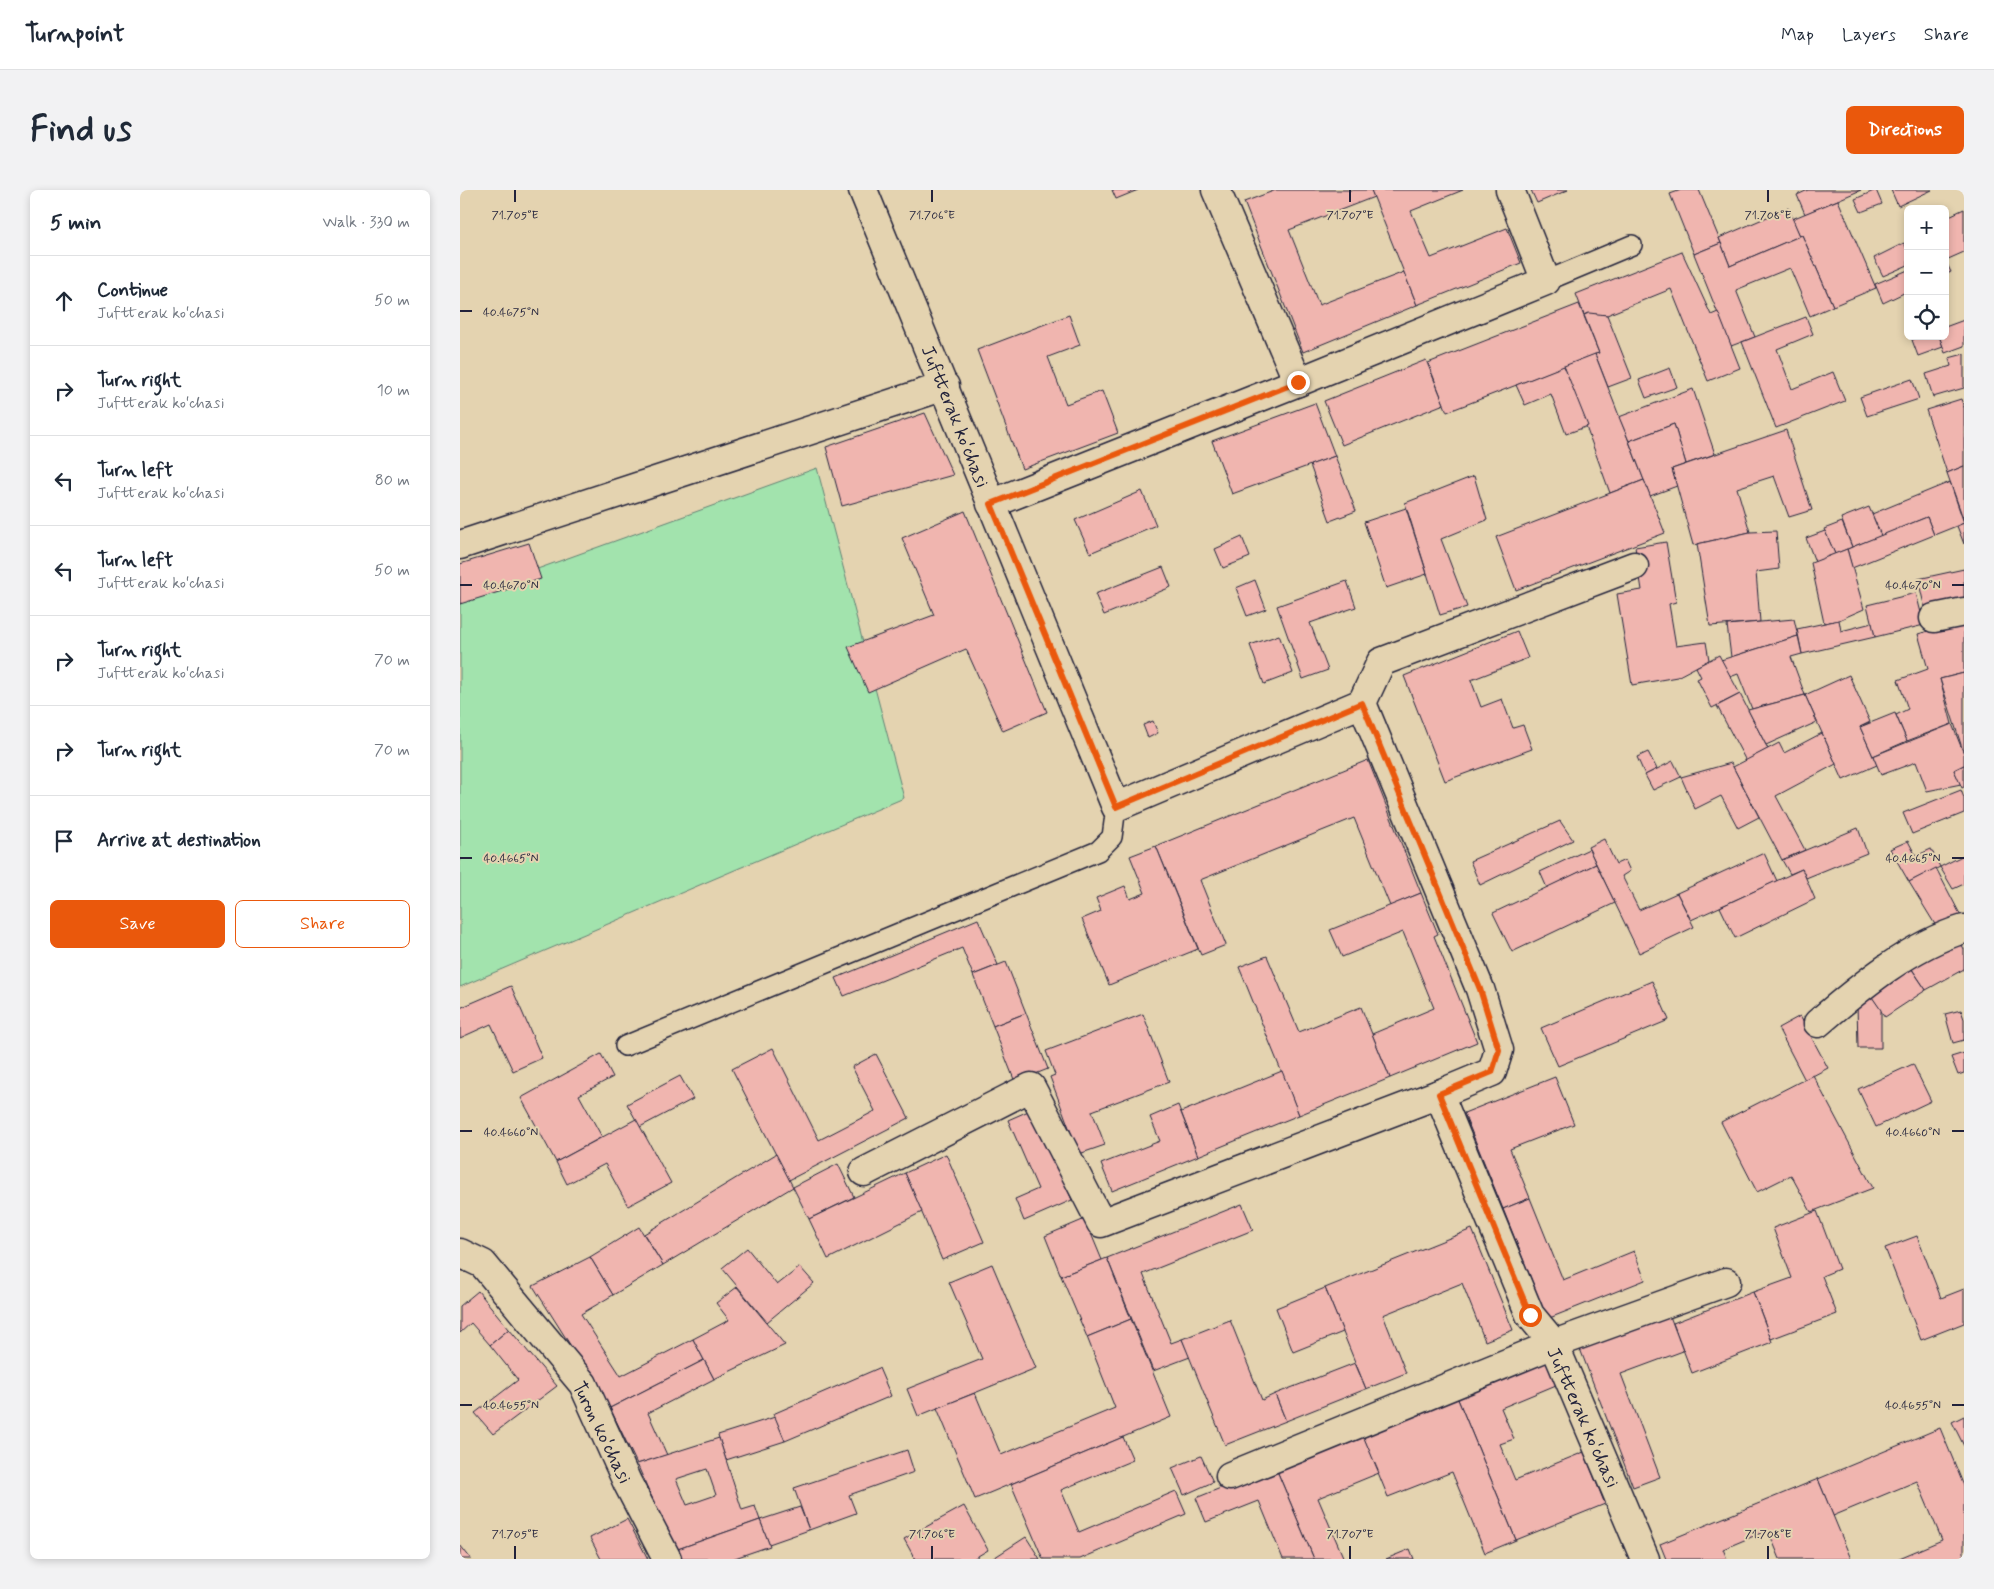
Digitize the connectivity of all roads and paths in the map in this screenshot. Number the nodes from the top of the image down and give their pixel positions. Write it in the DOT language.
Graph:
graph roads {
  1 [pos="863,190"];
  2 [pos="1216,190"];
  3 [pos="1510,190"];
  4 [pos="1632,245"];
  5 [pos="1546,281"];
  6 [pos="1298,382"];
  7 [pos="944,386"];
  8 [pos="991,504"];
  9 [pos="460,545"];
  10 [pos="1634,566"];
  11 [pos="1964,612"];
  12 [pos="1934,618"];
  13 [pos="1362,703"];
  14 [pos="1116,807"];
  15 [pos="1964,929"];
  16 [pos="1818,1023"];
  17 [pos="626,1046"];
  18 [pos="1439,1094"];
  19 [pos="864,1172"];
  20 [pos="460,1254"];
  21 [pos="1726,1282"];
  22 [pos="1554,1344"];
  23 [pos="1230,1476"];
  24 [pos="667,1559"];
  25 [pos="1645,1559"];
  1 -- 7 [label="street, Juftterak koʻchasi"];
  2 -- 6 [label="street"];
  3 -- 5 [label="street"];
  4 -- 5 [label="lane"];
  5 -- 6 [label="street"];
  6 -- 8 [label="street"];
  7 -- 8 [label="street, Juftterak koʻchasi"];
  7 -- 9 [label="street"];
  8 -- 14 [label="street, Juftterak koʻchasi"];
  10 -- 13 [label="street"];
  11 -- 12 [label="street"];
  13 -- 14 [label="street"];
  13 -- 18 [label="street"];
  14 -- 17 [label="lane"];
  15 -- 16 [label="street"];
  18 -- 19 [label="street"];
  18 -- 22 [label="street, Juftterak koʻchasi"];
  20 -- 24 [label="street, Turon koʻchasi"];
  21 -- 22 [label="street"];
  22 -- 23 [label="street"];
  22 -- 25 [label="street, Juftterak koʻchasi"];
}
